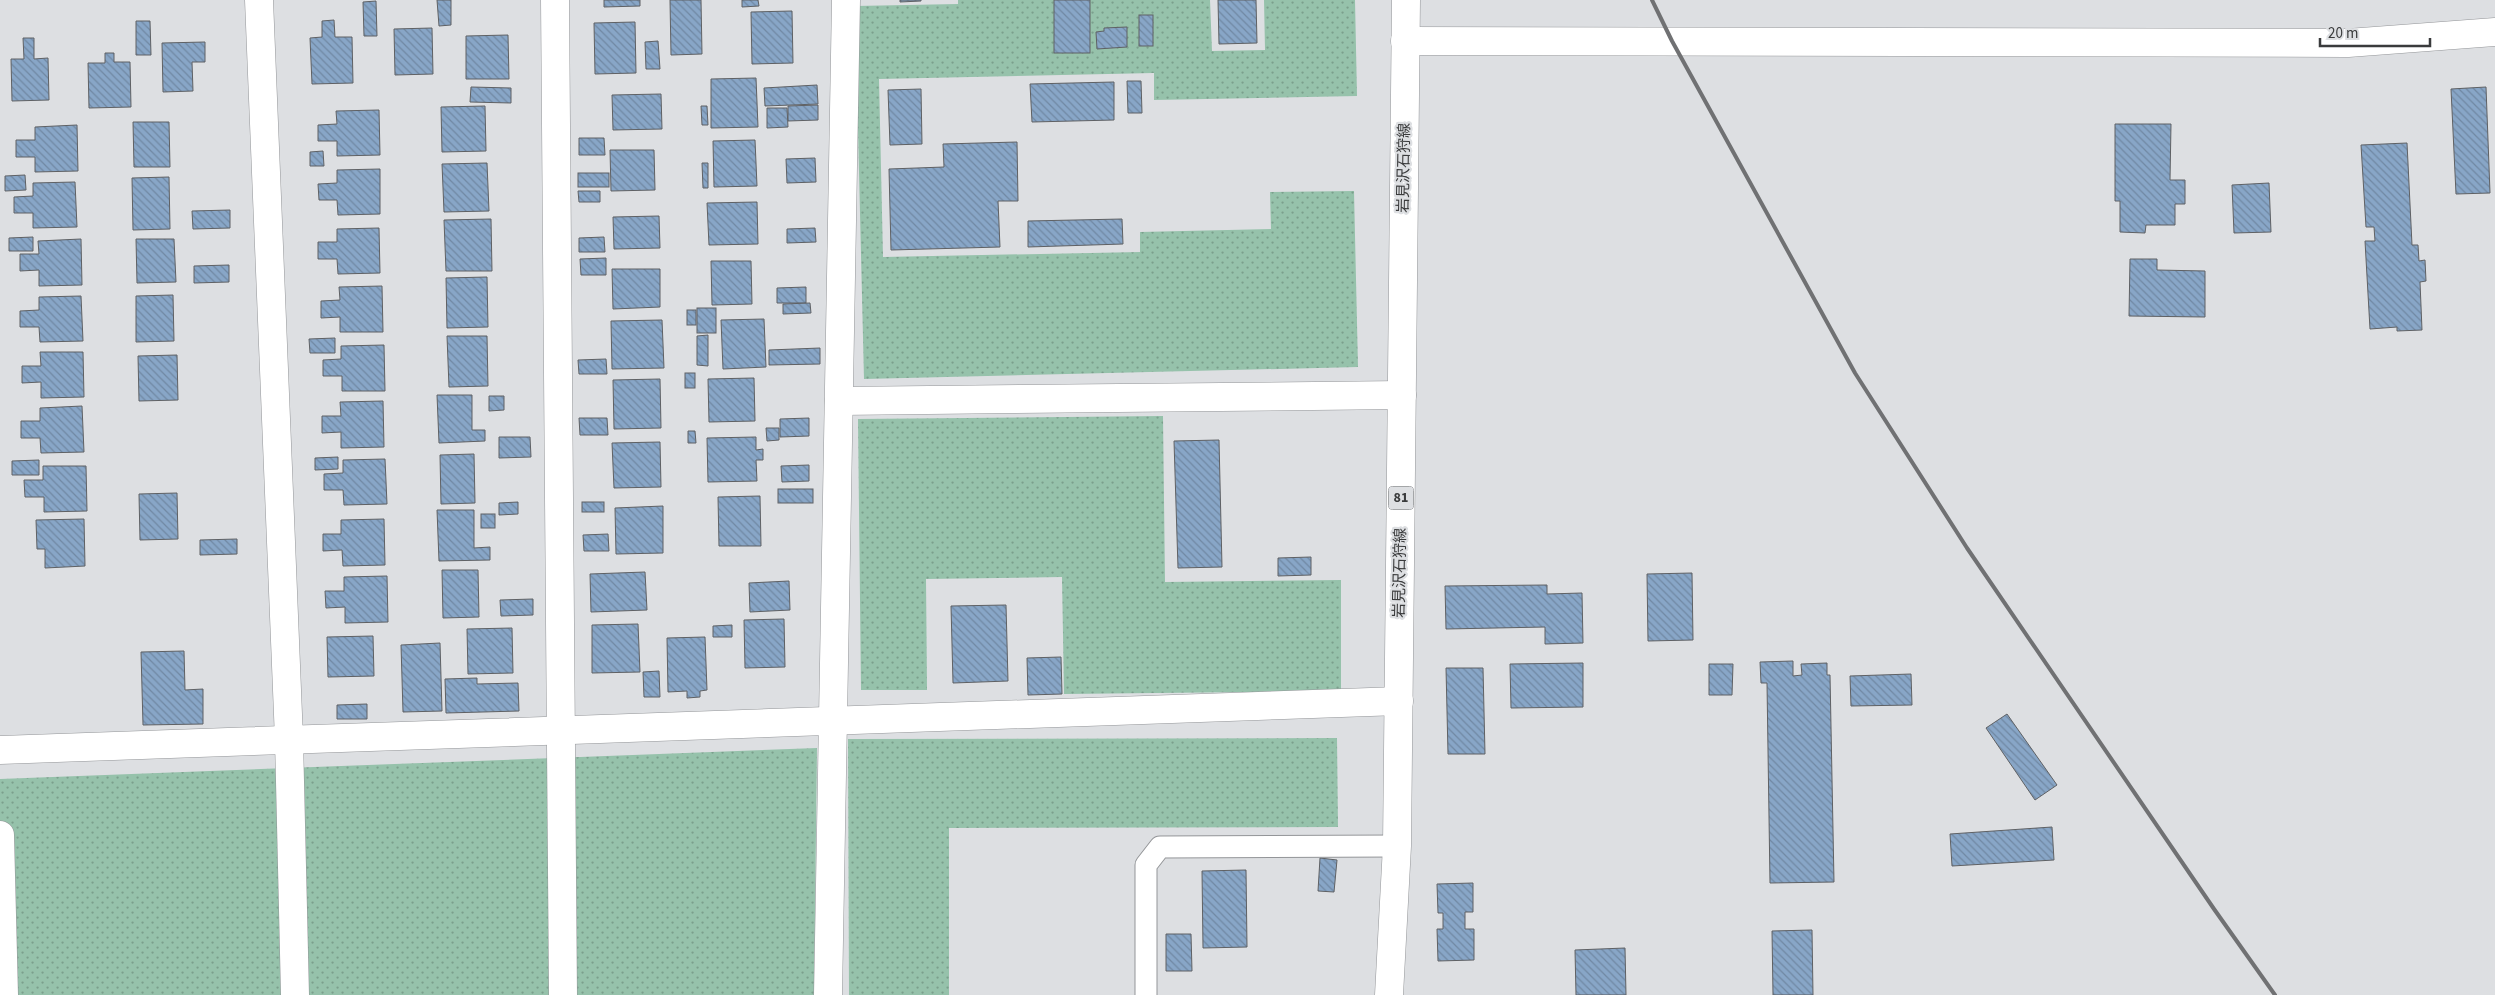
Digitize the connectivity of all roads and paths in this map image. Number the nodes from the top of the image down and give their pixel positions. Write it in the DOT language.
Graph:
graph roads {
  1 [pos="260,0"];
  2 [pos="555,0"];
  3 [pos="846,0"];
  4 [pos="1406,0"];
  5 [pos="2495,32"];
  6 [pos="1406,41"];
  7 [pos="1402,395"];
  8 [pos="839,401"];
  9 [pos="1399,701"];
  10 [pos="834,720"];
  11 [pos="560,730"];
  12 [pos="289,739"];
  13 [pos="0,750"];
  14 [pos="0,835"];
  15 [pos="1397,846"];
  16 [pos="4,995"];
  17 [pos="295,995"];
  18 [pos="562,995"];
  19 [pos="828,995"];
  20 [pos="1146,995"];
  21 [pos="1389,995"];
  1 -- 12 [label="street"];
  2 -- 11 [label="street"];
  3 -- 8 [label="street"];
  4 -- 6 [label="street, 岩見沢石狩線 / 81"];
  5 -- 6 [label="street"];
  6 -- 7 [label="street, 岩見沢石狩線 / 81"];
  7 -- 8 [label="street"];
  7 -- 9 [label="street, 岩見沢石狩線 / 81"];
  8 -- 10 [label="street"];
  9 -- 10 [label="street"];
  9 -- 15 [label="street, 岩見沢石狩線 / 81"];
  10 -- 11 [label="street"];
  10 -- 19 [label="street"];
  11 -- 12 [label="street"];
  11 -- 18 [label="street"];
  12 -- 13 [label="street"];
  12 -- 17 [label="street"];
  14 -- 16 [label="street"];
  15 -- 20 [label="lane"];
  15 -- 21 [label="street, 岩見沢石狩線 / 81"];
}
